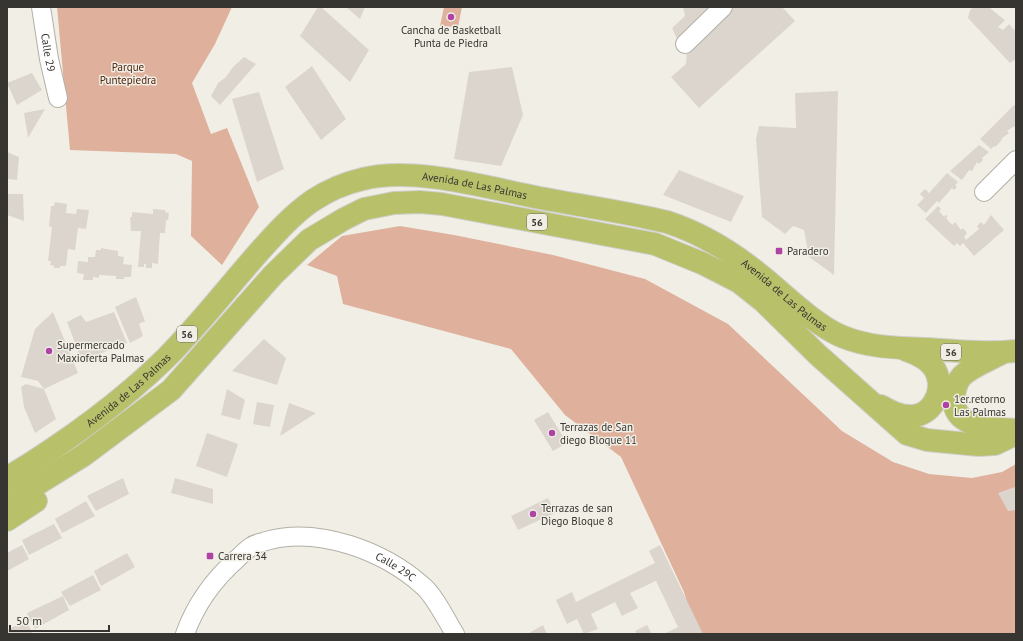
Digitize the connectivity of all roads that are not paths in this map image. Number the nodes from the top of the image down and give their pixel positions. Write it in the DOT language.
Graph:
graph roads {
  1 [pos="41,7"];
  2 [pos="723,7"];
  3 [pos="685,44"];
  4 [pos="58,98"];
  5 [pos="1016,160"];
  6 [pos="984,192"];
  7 [pos="900,348"];
  8 [pos="1009,351"];
  9 [pos="871,401"];
  10 [pos="1016,430"];
  11 [pos="1016,434"];
  12 [pos="81,457"];
  13 [pos="7,478"];
  14 [pos="7,503"];
  15 [pos="7,520"];
  16 [pos="185,634"];
  17 [pos="455,634"];
  1 -- 4 [label="street, Calle 29"];
  2 -- 3 [label="street"];
  5 -- 6 [label="street"];
  7 -- 8 [label="main road, Avenida de Las Palmas / 56"];
  7 -- 9 [label="main road"];
  7 -- 13 [label="main road, Avenida de Las Palmas / 56"];
  8 -- 10 [label="main road"];
  9 -- 11 [label="main road, Avenida de Las Palmas / 56"];
  9 -- 12 [label="main road, Avenida de Las Palmas / 56"];
  12 -- 14 [label="main road, Avenida de Las Palmas / 56"];
  12 -- 15 [label="main road"];
  16 -- 17 [label="street, Calle 29C"];
}
